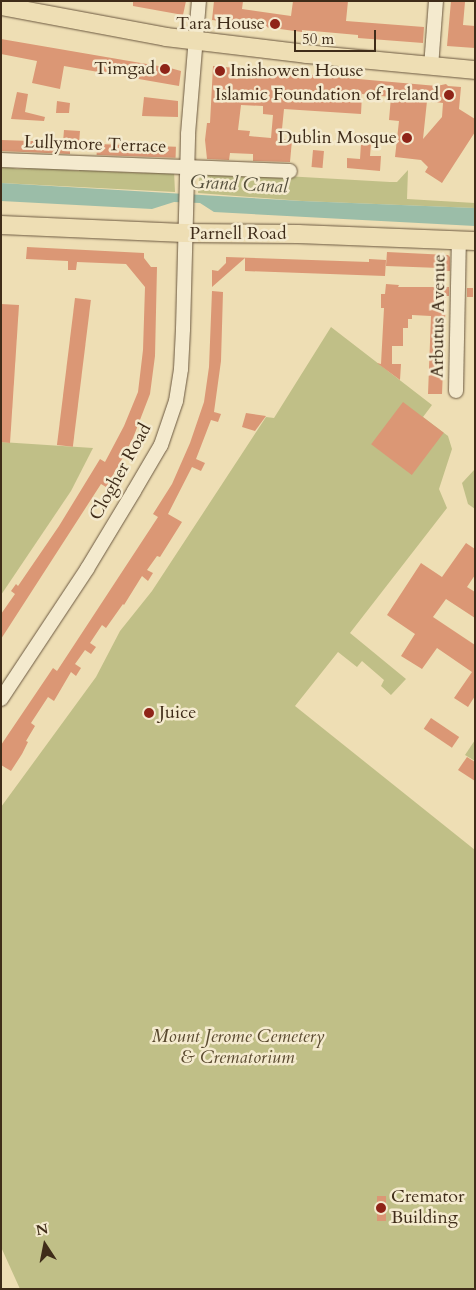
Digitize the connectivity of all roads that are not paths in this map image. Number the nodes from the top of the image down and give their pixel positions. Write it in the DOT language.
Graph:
graph roads {
  1 [pos="199,1"];
  2 [pos="436,1"];
  3 [pos="1,6"];
  4 [pos="196,41"];
  5 [pos="431,67"];
  6 [pos="475,70"];
  7 [pos="1,160"];
  8 [pos="186,170"];
  9 [pos="290,170"];
  10 [pos="1,225"];
  11 [pos="185,229"];
  12 [pos="467,241"];
  13 [pos="456,391"];
  14 [pos="1,699"];
  1 -- 4 [label="street, Clogher Road"];
  2 -- 5 [label="street"];
  3 -- 4 [label="main road"];
  4 -- 5 [label="main road"];
  4 -- 8 [label="street, Clogher Road"];
  5 -- 6 [label="main road"];
  7 -- 8 [label="street, Lullymore Terrace"];
  8 -- 9 [label="street, Lullymore Terrace"];
  8 -- 11 [label="street, Clogher Road"];
  10 -- 11 [label="main road, Parnell Road"];
  11 -- 12 [label="main road, Parnell Road"];
  11 -- 14 [label="street, Clogher Road"];
  12 -- 13 [label="street, Arbutus Avenue"];
}
